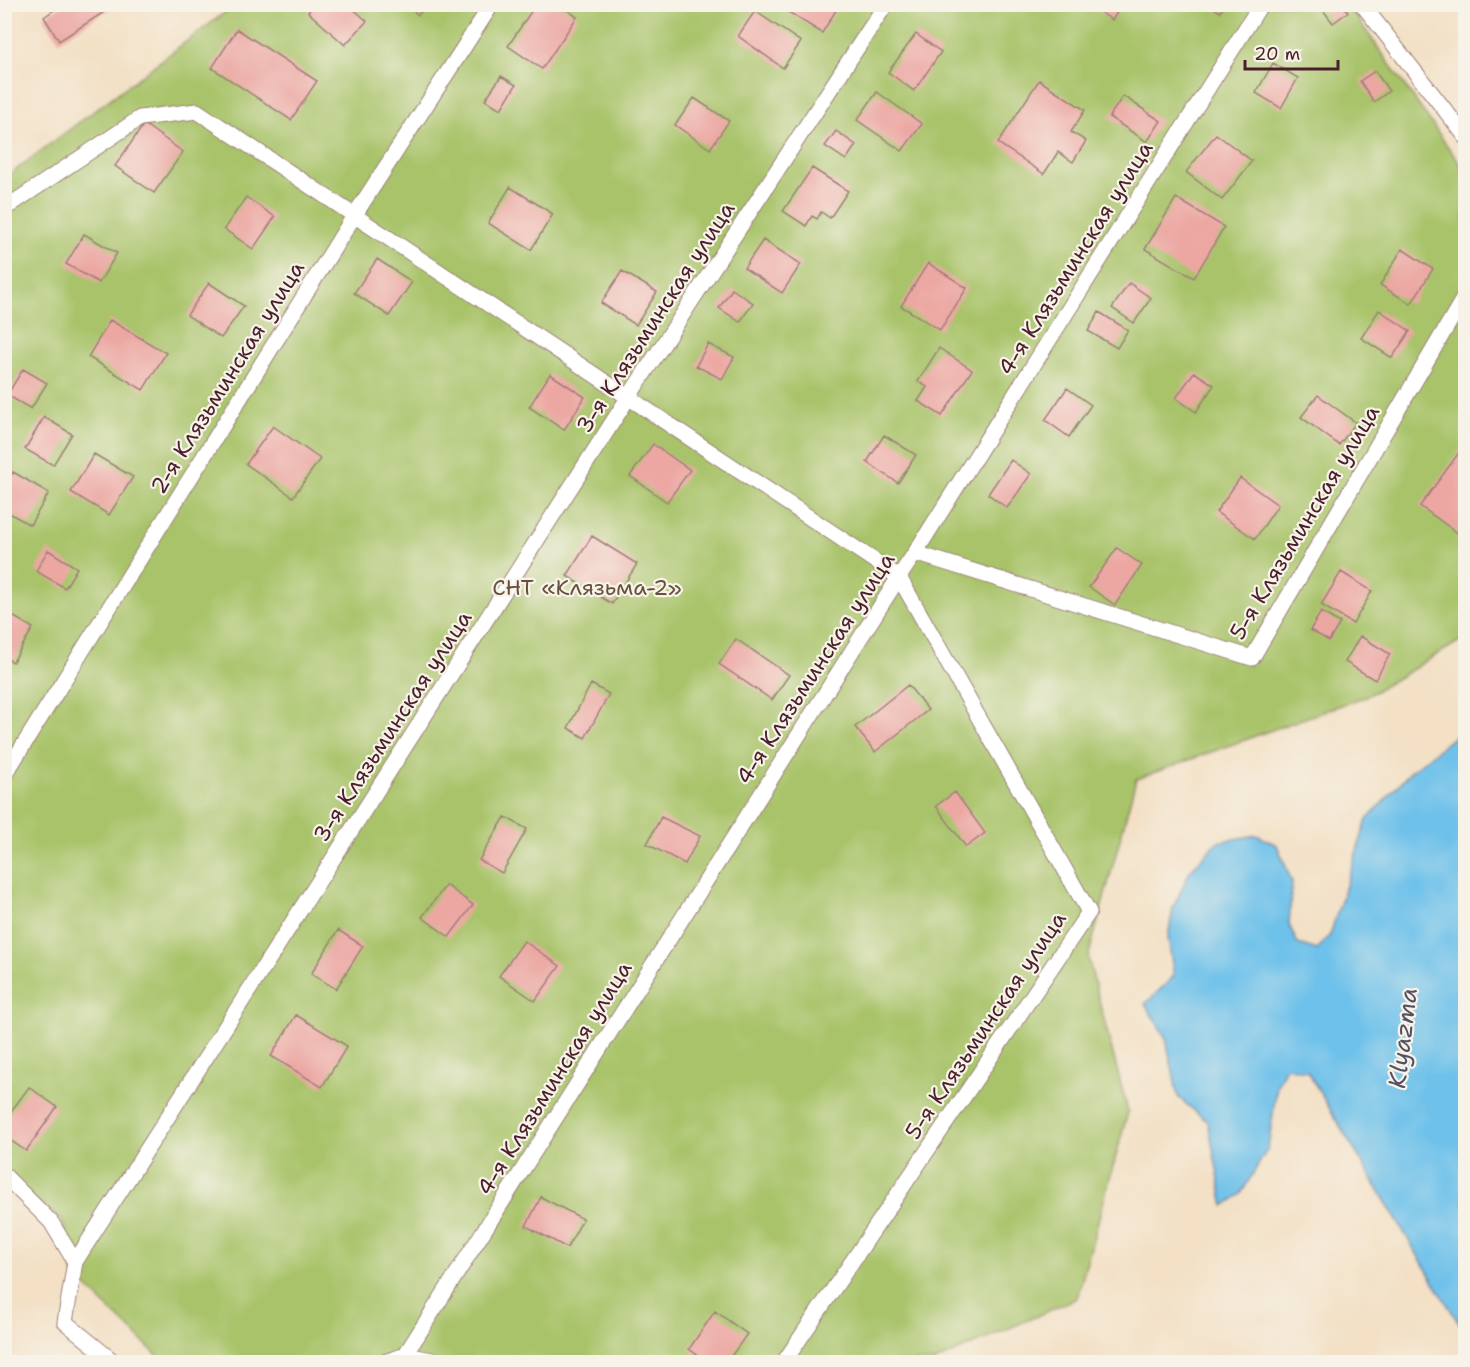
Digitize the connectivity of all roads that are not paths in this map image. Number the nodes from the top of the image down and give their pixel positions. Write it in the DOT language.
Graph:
graph roads {
  1 [pos="492,4"];
  2 [pos="885,4"];
  3 [pos="1261,4"];
  4 [pos="1362,4"];
  5 [pos="1466,137"];
  6 [pos="4,209"];
  7 [pos="354,216"];
  8 [pos="1466,294"];
  9 [pos="628,398"];
  10 [pos="915,554"];
  11 [pos="899,577"];
  12 [pos="4,776"];
  13 [pos="4,1175"];
  14 [pos="75,1262"];
  15 [pos="405,1355"];
  16 [pos="114,1362"];
  17 [pos="384,1362"];
  18 [pos="443,1362"];
  19 [pos="784,1362"];
  1 -- 7 [label="lane, 2-я Клязьминская улица"];
  2 -- 9 [label="lane, 3-я Клязьминская улица"];
  3 -- 10 [label="lane, 4-я Клязьминская улица"];
  4 -- 5 [label="lane"];
  6 -- 7 [label="lane"];
  7 -- 9 [label="lane"];
  7 -- 12 [label="lane, 2-я Клязьминская улица"];
  8 -- 10 [label="lane, 5-я Клязьминская улица"];
  9 -- 11 [label="lane"];
  9 -- 14 [label="lane, 3-я Клязьминская улица"];
  10 -- 11 [label="lane, 4-я Клязьминская улица"];
  11 -- 15 [label="lane, 4-я Клязьминская улица"];
  11 -- 19 [label="lane, 5-я Клязьминская улица"];
  13 -- 14 [label="lane"];
  14 -- 16 [label="lane"];
  15 -- 17 [label="lane"];
  15 -- 18 [label="lane"];
}
